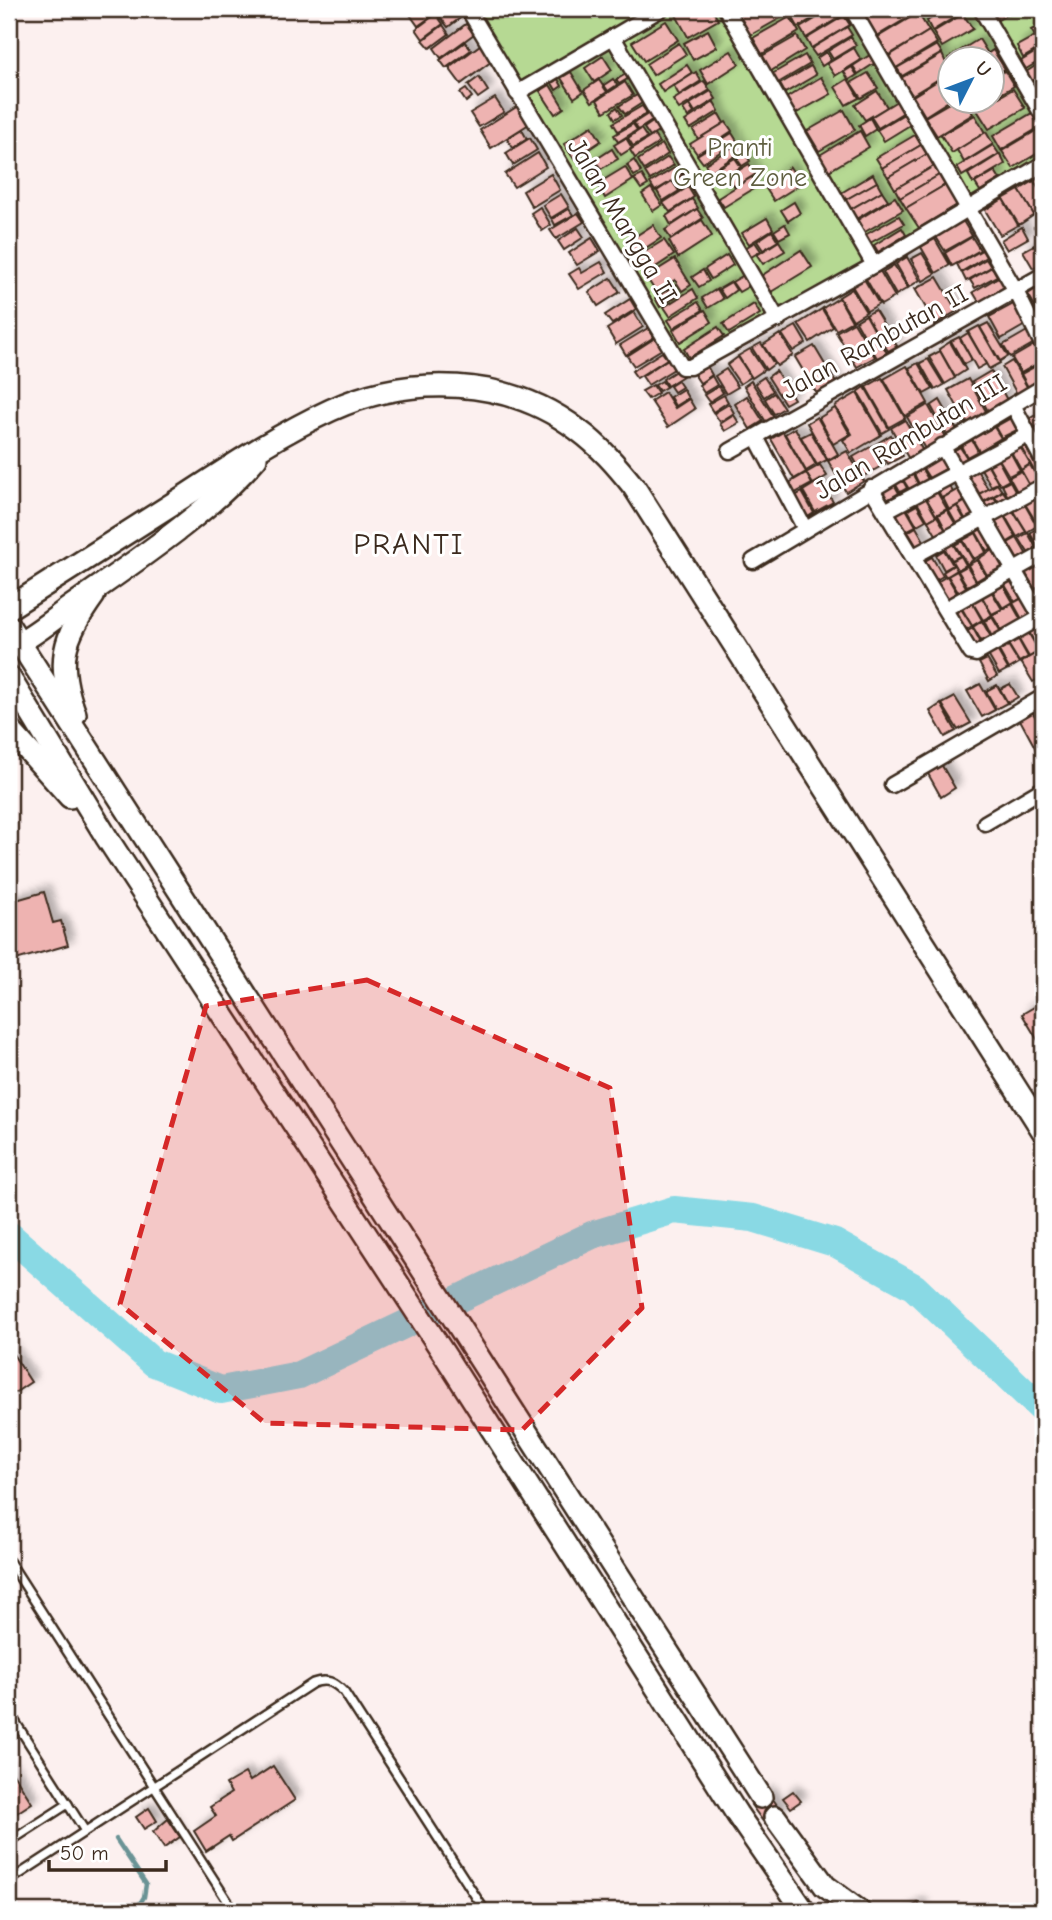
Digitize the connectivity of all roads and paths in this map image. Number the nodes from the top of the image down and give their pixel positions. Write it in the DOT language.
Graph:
graph roads {
  1 [pos="468,9"];
  2 [pos="661,9"];
  3 [pos="726,9"];
  4 [pos="852,9"];
  5 [pos="981,9"];
  6 [pos="613,37"];
  7 [pos="517,93"];
  8 [pos="1043,116"];
  9 [pos="1043,164"];
  10 [pos="968,210"];
  11 [pos="874,265"];
  12 [pos="1043,275"];
  13 [pos="1016,291"];
  14 [pos="778,320"];
  15 [pos="1043,346"];
  16 [pos="1043,387"];
  17 [pos="1013,405"];
  18 [pos="1028,435"];
  19 [pos="757,437"];
  20 [pos="942,446"];
  21 [pos="265,447"];
  22 [pos="730,451"];
  23 [pos="1043,461"];
  24 [pos="958,473"];
  25 [pos="1043,486"];
  26 [pos="871,488"];
  27 [pos="887,510"];
  28 [pos="984,519"];
  29 [pos="805,529"];
  30 [pos="1043,554"];
  31 [pos="914,556"];
  32 [pos="753,561"];
  33 [pos="1014,571"];
  34 [pos="102,585"];
  35 [pos="9,608"];
  36 [pos="945,609"];
  37 [pos="1042,616"];
  38 [pos="12,639"];
  39 [pos="9,677"];
  40 [pos="1043,697"];
  41 [pos="9,729"];
  42 [pos="93,755"];
  43 [pos="892,785"];
  44 [pos="1043,789"];
  45 [pos="985,823"];
  46 [pos="107,838"];
  47 [pos="1043,1131"];
  48 [pos="9,1561"];
  49 [pos="9,1712"];
  50 [pos="153,1786"];
  51 [pos="761,1797"];
  52 [pos="68,1804"];
  53 [pos="775,1817"];
  54 [pos="85,1831"];
  55 [pos="9,1842"];
  56 [pos="9,1881"];
  57 [pos="825,1886"];
  58 [pos="802,1907"];
  59 [pos="234,1911"];
  60 [pos="485,1911"];
  61 [pos="859,1911"];
  1 -- 7 [label="street, Jalan Mangga II"];
  2 -- 6 [label="street"];
  3 -- 11 [label="street"];
  4 -- 10 [label="street"];
  5 -- 8 [label="street"];
  6 -- 7 [label="street"];
  6 -- 14 [label="street"];
  7 -- 14 [label="street, Jalan Mangga II"];
  9 -- 10 [label="street"];
  10 -- 11 [label="street"];
  10 -- 13 [label="street"];
  11 -- 14 [label="street"];
  12 -- 13 [label="street, Jalan Rambutan II"];
  13 -- 15 [label="street"];
  13 -- 19 [label="street, Jalan Rambutan II"];
  16 -- 17 [label="street, Jalan Rambutan III"];
  17 -- 18 [label="street"];
  17 -- 20 [label="street, Jalan Rambutan III"];
  18 -- 23 [label="street"];
  18 -- 24 [label="street"];
  19 -- 22 [label="street, Jalan Rambutan II"];
  19 -- 29 [label="street"];
  20 -- 24 [label="street"];
  20 -- 26 [label="street, Jalan Rambutan III"];
  21 -- 34 [label="street"];
  21 -- 35 [label="street"];
  21 -- 47 [label="street"];
  24 -- 27 [label="street"];
  24 -- 28 [label="street"];
  25 -- 28 [label="street"];
  26 -- 27 [label="street"];
  26 -- 29 [label="street, Jalan Rambutan III"];
  27 -- 31 [label="street"];
  28 -- 31 [label="street"];
  28 -- 33 [label="street"];
  29 -- 32 [label="street, Jalan Rambutan III"];
  30 -- 33 [label="street"];
  31 -- 36 [label="street"];
  33 -- 36 [label="street"];
  33 -- 37 [label="street"];
  34 -- 38 [label="street"];
  34 -- 42 [label="street"];
  36 -- 37 [label="street"];
  38 -- 42 [label="street"];
  39 -- 46 [label="street"];
  40 -- 43 [label="street"];
  41 -- 46 [label="street"];
  42 -- 51 [label="street"];
  44 -- 45 [label="street"];
  46 -- 58 [label="street"];
  48 -- 50 [label="lane"];
  49 -- 52 [label="lane"];
  50 -- 54 [label="lane"];
  50 -- 59 [label="lane"];
  50 -- 60 [label="lane"];
  52 -- 54 [label="lane"];
  52 -- 55 [label="lane"];
  53 -- 57 [label="street"];
  54 -- 56 [label="lane"];
  57 -- 58 [label="street"];
  57 -- 61 [label="street"];
}
